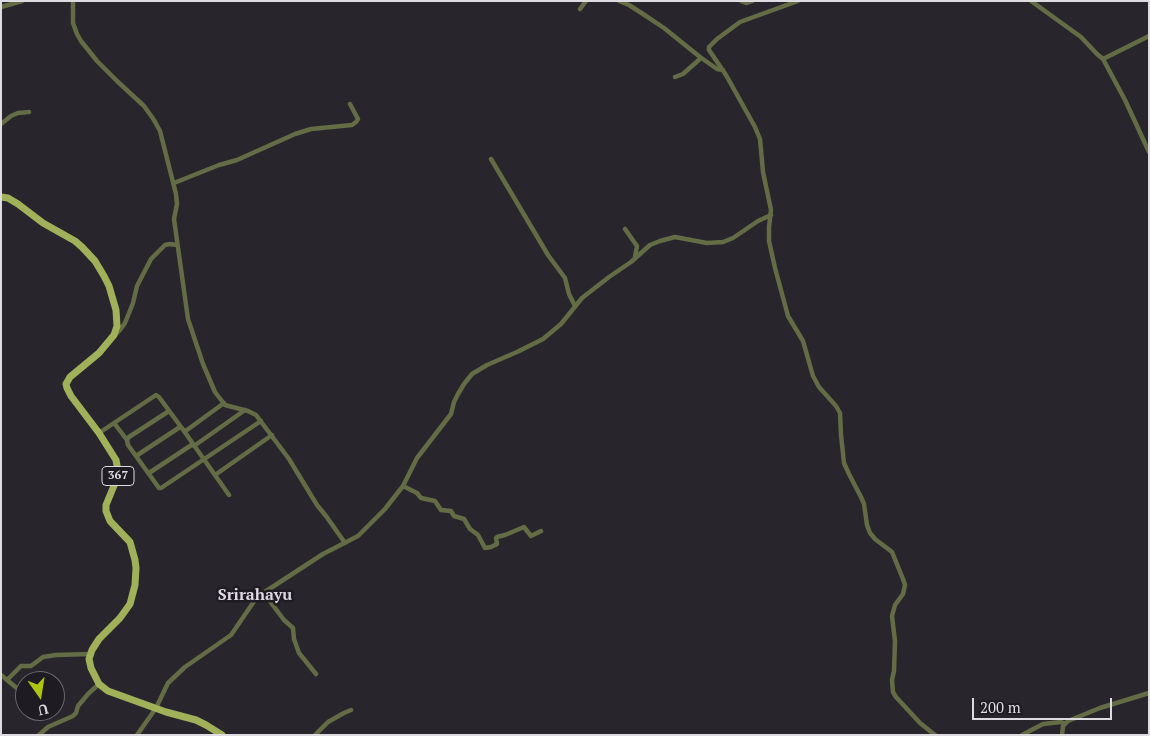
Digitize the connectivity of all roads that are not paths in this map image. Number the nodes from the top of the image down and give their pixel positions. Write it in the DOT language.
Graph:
graph roads {
  1 [pos="22,1"];
  2 [pos="73,1"];
  3 [pos="586,1"];
  4 [pos="618,1"];
  5 [pos="741,1"];
  6 [pos="752,1"];
  7 [pos="1031,1"];
  8 [pos="794,2"];
  9 [pos="1,7"];
  10 [pos="580,8"];
  11 [pos="1149,36"];
  12 [pos="701,58"];
  13 [pos="1103,59"];
  14 [pos="723,70"];
  15 [pos="675,77"];
  16 [pos="350,104"];
  17 [pos="29,112"];
  18 [pos="1,124"];
  19 [pos="1149,152"];
  20 [pos="491,159"];
  21 [pos="174,183"];
  22 [pos="1,197"];
  23 [pos="771,215"];
  24 [pos="625,229"];
  25 [pos="178,245"];
  26 [pos="634,259"];
  27 [pos="575,306"];
  28 [pos="114,336"];
  29 [pos="224,403"];
  30 [pos="245,410"];
  31 [pos="169,411"];
  32 [pos="261,421"];
  33 [pos="114,423"];
  34 [pos="182,429"];
  35 [pos="99,433"];
  36 [pos="272,435"];
  37 [pos="127,440"];
  38 [pos="193,445"];
  39 [pos="136,456"];
  40 [pos="205,460"];
  41 [pos="149,473"];
  42 [pos="215,475"];
  43 [pos="404,486"];
  44 [pos="229,495"];
  45 [pos="541,531"];
  46 [pos="345,543"];
  47 [pos="262,592"];
  48 [pos="90,654"];
  49 [pos="316,674"];
  50 [pos="1,676"];
  51 [pos="7,680"];
  52 [pos="99,684"];
  53 [pos="15,687"];
  54 [pos="1149,693"];
  55 [pos="156,708"];
  56 [pos="352,710"];
  57 [pos="1065,724"];
  58 [pos="39,735"];
  59 [pos="137,735"];
  60 [pos="222,735"];
  61 [pos="315,735"];
  62 [pos="935,735"];
  63 [pos="1022,735"];
  64 [pos="1062,735"];
  1 -- 9 [label="street"];
  2 -- 21 [label="street"];
  3 -- 10 [label="street"];
  4 -- 12 [label="street"];
  5 -- 6 [label="street"];
  7 -- 13 [label="street"];
  8 -- 14 [label="street"];
  11 -- 13 [label="street"];
  12 -- 14 [label="street"];
  12 -- 15 [label="street"];
  13 -- 19 [label="street"];
  14 -- 23 [label="street"];
  16 -- 21 [label="street"];
  17 -- 18 [label="street"];
  20 -- 27 [label="street"];
  21 -- 25 [label="street"];
  22 -- 28 [label="main road"];
  23 -- 26 [label="street"];
  23 -- 62 [label="street"];
  24 -- 26 [label="street"];
  25 -- 28 [label="street"];
  25 -- 29 [label="street"];
  26 -- 27 [label="street"];
  27 -- 43 [label="street"];
  28 -- 35 [label="main road, 367"];
  29 -- 30 [label="street"];
  29 -- 34 [label="street"];
  30 -- 32 [label="street"];
  30 -- 38 [label="street"];
  31 -- 33 [label="street"];
  31 -- 34 [label="street"];
  31 -- 37 [label="street"];
  32 -- 36 [label="street"];
  32 -- 40 [label="street"];
  33 -- 35 [label="street"];
  33 -- 37 [label="street"];
  34 -- 38 [label="street"];
  34 -- 39 [label="street"];
  35 -- 48 [label="main road, 367"];
  36 -- 42 [label="street"];
  36 -- 46 [label="street"];
  37 -- 39 [label="street"];
  38 -- 40 [label="street"];
  38 -- 41 [label="street"];
  39 -- 41 [label="street"];
  40 -- 41 [label="street"];
  40 -- 42 [label="street"];
  42 -- 44 [label="street"];
  43 -- 45 [label="street"];
  43 -- 46 [label="street"];
  46 -- 47 [label="street"];
  47 -- 49 [label="street"];
  47 -- 55 [label="street"];
  48 -- 51 [label="street"];
  48 -- 52 [label="main road"];
  50 -- 51 [label="street"];
  51 -- 53 [label="street"];
  52 -- 55 [label="main road"];
  52 -- 58 [label="street"];
  54 -- 57 [label="street"];
  55 -- 59 [label="street"];
  55 -- 60 [label="main road"];
  56 -- 61 [label="street"];
  57 -- 63 [label="street"];
  57 -- 64 [label="street"];
}
